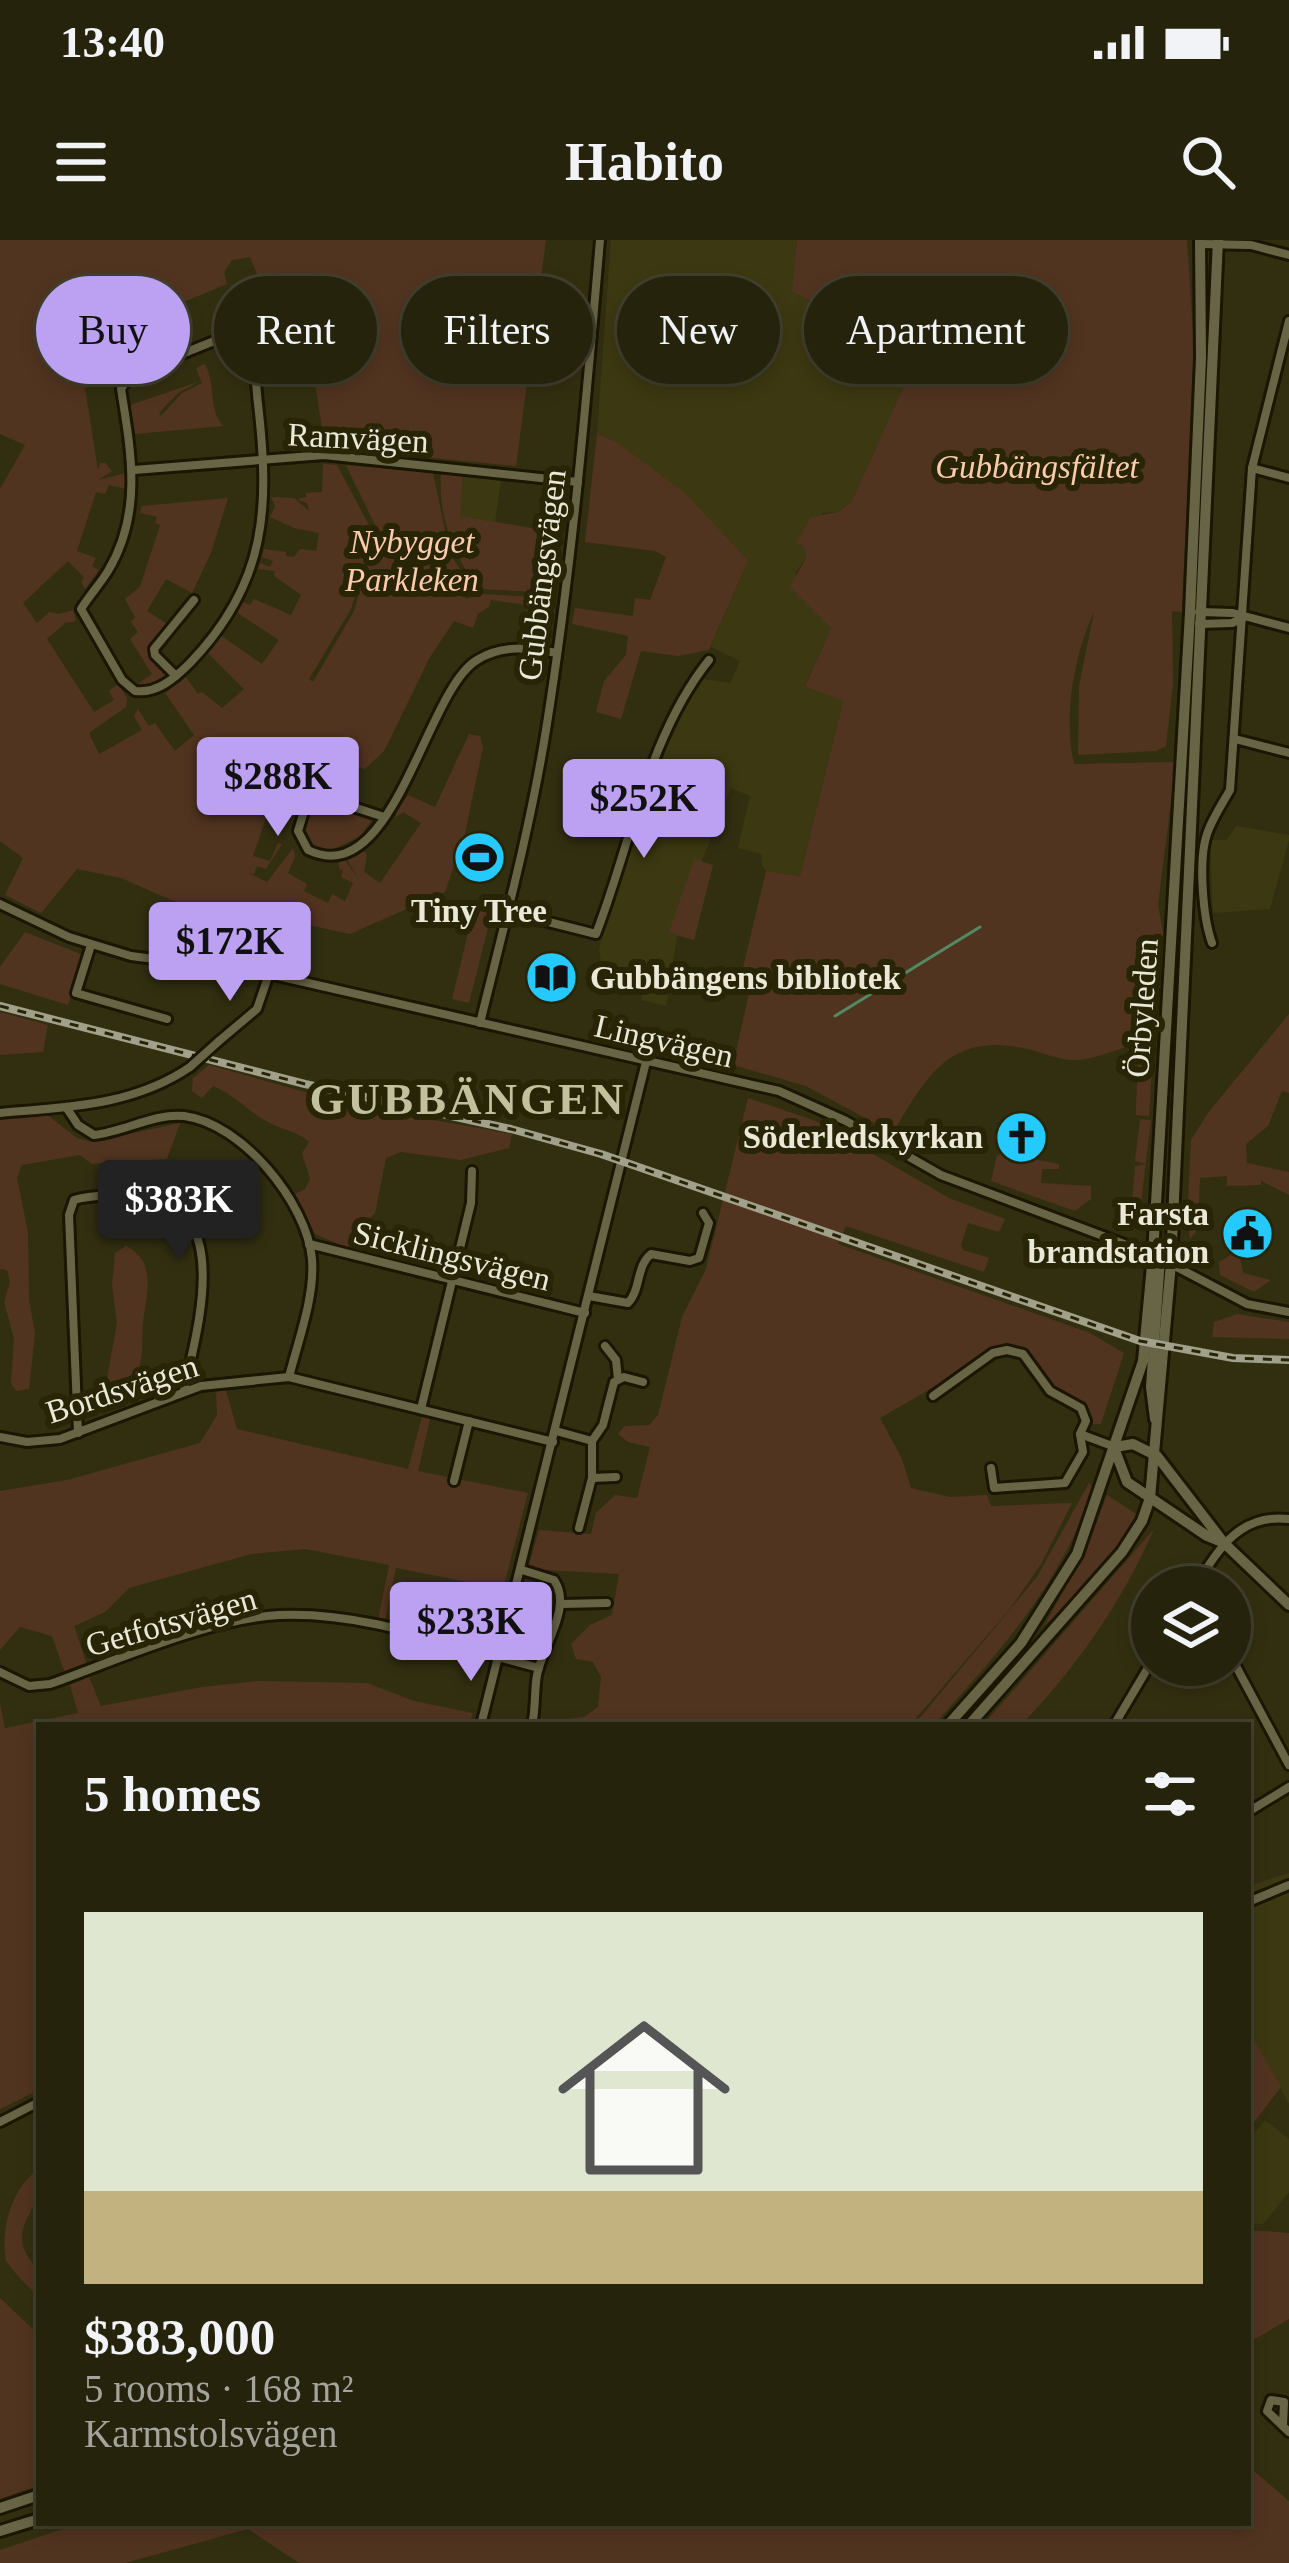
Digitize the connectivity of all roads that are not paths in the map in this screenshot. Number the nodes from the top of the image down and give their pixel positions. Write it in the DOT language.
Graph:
graph roads {
  1 [pos="600,240"];
  2 [pos="1200,242"];
  3 [pos="1218,242"];
  4 [pos="1252,242"];
  5 [pos="1289,255"];
  6 [pos="1289,321"];
  7 [pos="264,458"];
  8 [pos="1252,468"];
  9 [pos="134,470"];
  10 [pos="1289,478"];
  11 [pos="578,482"];
  12 [pos="194,600"];
  13 [pos="1244,617"];
  14 [pos="1199,618"];
  15 [pos="1289,628"];
  16 [pos="557,653"];
  17 [pos="709,660"];
  18 [pos="176,676"];
  19 [pos="1234,739"];
  20 [pos="1289,753"];
  21 [pos="384,817"];
  22 [pos="0,904"];
  23 [pos="509,912"];
  24 [pos="1212,943"];
  25 [pos="91,945"];
  26 [pos="269,974"];
  27 [pos="167,1019"];
  28 [pos="480,1023"];
  29 [pos="646,1062"];
  30 [pos="66,1107"];
  31 [pos="0,1113"];
  32 [pos="472,1171"];
  33 [pos="703,1213"];
  34 [pos="309,1244"];
  35 [pos="1162,1259"];
  36 [pos="452,1280"];
  37 [pos="589,1296"];
  38 [pos="1289,1312"];
  39 [pos="585,1313"];
  40 [pos="605,1346"];
  41 [pos="289,1377"];
  42 [pos="618,1379"];
  43 [pos="643,1382"];
  44 [pos="184,1392"];
  45 [pos="933,1396"];
  46 [pos="421,1409"];
  47 [pos="469,1421"];
  48 [pos="556,1431"];
  49 [pos="78,1432"];
  50 [pos="1080,1434"];
  51 [pos="0,1437"];
  52 [pos="592,1441"];
  53 [pos="553,1442"];
  54 [pos="1115,1447"];
  55 [pos="1157,1456"];
  56 [pos="991,1468"];
  57 [pos="616,1477"];
  58 [pos="592,1478"];
  59 [pos="454,1481"];
  60 [pos="1150,1498"];
  61 [pos="1289,1519"];
  62 [pos="579,1528"];
  63 [pos="1224,1543"];
  64 [pos="1209,1566"];
  65 [pos="522,1570"];
  66 [pos="608,1603"];
  67 [pos="560,1604"];
  68 [pos="1289,1605"];
  69 [pos="501,1655"];
  70 [pos="539,1668"];
  71 [pos="0,1672"];
  72 [pos="1137,1686"];
  73 [pos="1247,1686"];
  74 [pos="482,1722"];
  75 [pos="532,1722"];
  76 [pos="951,1722"];
  77 [pos="972,1722"];
  78 [pos="1116,1722"];
  79 [pos="1289,1765"];
  80 [pos="1289,1786"];
  81 [pos="1251,1810"];
  82 [pos="1289,1885"];
  83 [pos="1251,1901"];
  84 [pos="36,2104"];
  85 [pos="0,2122"];
  86 [pos="36,2496"];
  87 [pos="0,2508"];
  88 [pos="36,2519"];
  89 [pos="0,2531"];
  1 -- 11 [label="street, Gubbängsvägen"];
  2 -- 3 [label="street"];
  2 -- 35 [label="main road, Örbyleden"];
  3 -- 4 [label="street"];
  3 -- 14 [label="main road, Örbyleden"];
  4 -- 5 [label="street"];
  6 -- 8 [label="street"];
  7 -- 9 [label="street, Ramvägen"];
  7 -- 9 [label="street"];
  7 -- 11 [label="street, Ramvägen"];
  7 -- 18 [label="street"];
  8 -- 10 [label="street"];
  8 -- 13 [label="street"];
  9 -- 18 [label="street"];
  11 -- 16 [label="street, Gubbängsvägen"];
  12 -- 18 [label="street"];
  13 -- 14 [label="street"];
  13 -- 15 [label="street"];
  13 -- 19 [label="street"];
  14 -- 35 [label="main road, Örbyleden"];
  16 -- 21 [label="street"];
  16 -- 23 [label="street, Gubbängsvägen"];
  17 -- 23 [label="street"];
  19 -- 20 [label="street"];
  19 -- 24 [label="street"];
  21 -- 21 [label="street"];
  22 -- 25 [label="street, Lingvägen"];
  23 -- 28 [label="street, Gubbängsvägen"];
  25 -- 26 [label="street, Lingvägen"];
  25 -- 27 [label="street"];
  26 -- 28 [label="street, Lingvägen"];
  26 -- 30 [label="street, bridge"];
  28 -- 29 [label="street, Lingvägen"];
  29 -- 35 [label="street, Lingvägen"];
  29 -- 37 [label="street"];
  30 -- 31 [label="street"];
  30 -- 34 [label="street"];
  32 -- 36 [label="street"];
  33 -- 37 [label="street"];
  34 -- 36 [label="street, Sicklingsvägen"];
  34 -- 41 [label="street"];
  35 -- 38 [label="street, Lingvägen"];
  35 -- 54 [label="main road, Örbyleden"];
  35 -- 55 [label="main road, Örbyleden"];
  36 -- 39 [label="street, Sicklingsvägen"];
  36 -- 46 [label="street"];
  37 -- 39 [label="street"];
  39 -- 48 [label="street"];
  40 -- 42 [label="street"];
  41 -- 44 [label="street, Bordsvägen"];
  41 -- 46 [label="street, Bordsvägen"];
  42 -- 43 [label="street"];
  42 -- 52 [label="street"];
  44 -- 49 [label="street, Bordsvägen"];
  44 -- 49 [label="street"];
  45 -- 50 [label="street"];
  46 -- 47 [label="street, Bordsvägen"];
  47 -- 53 [label="street, Bordsvägen"];
  47 -- 59 [label="street"];
  48 -- 52 [label="street"];
  48 -- 53 [label="street"];
  49 -- 51 [label="street, Bordsvägen"];
  50 -- 54 [label="street"];
  50 -- 56 [label="street"];
  52 -- 58 [label="street"];
  53 -- 65 [label="street"];
  54 -- 55 [label="main road"];
  54 -- 60 [label="main road"];
  54 -- 76 [label="main road, Örbyleden"];
  55 -- 60 [label="main road, Örbyleden"];
  55 -- 63 [label="main road"];
  57 -- 58 [label="street"];
  58 -- 62 [label="street"];
  60 -- 63 [label="main road"];
  60 -- 77 [label="main road, Örbyleden"];
  61 -- 63 [label="street"];
  63 -- 64 [label="street"];
  63 -- 68 [label="main road"];
  65 -- 67 [label="street"];
  65 -- 69 [label="street"];
  66 -- 67 [label="street"];
  67 -- 70 [label="street"];
  69 -- 70 [label="street, Getfotsvägen"];
  69 -- 71 [label="street, Getfotsvägen"];
  69 -- 74 [label="street"];
  70 -- 75 [label="street"];
  72 -- 78 [label="street"];
  73 -- 79 [label="street"];
  80 -- 81 [label="street"];
  82 -- 83 [label="street"];
  84 -- 85 [label="street"];
  86 -- 87 [label="main road"];
  88 -- 89 [label="main road"];
}
